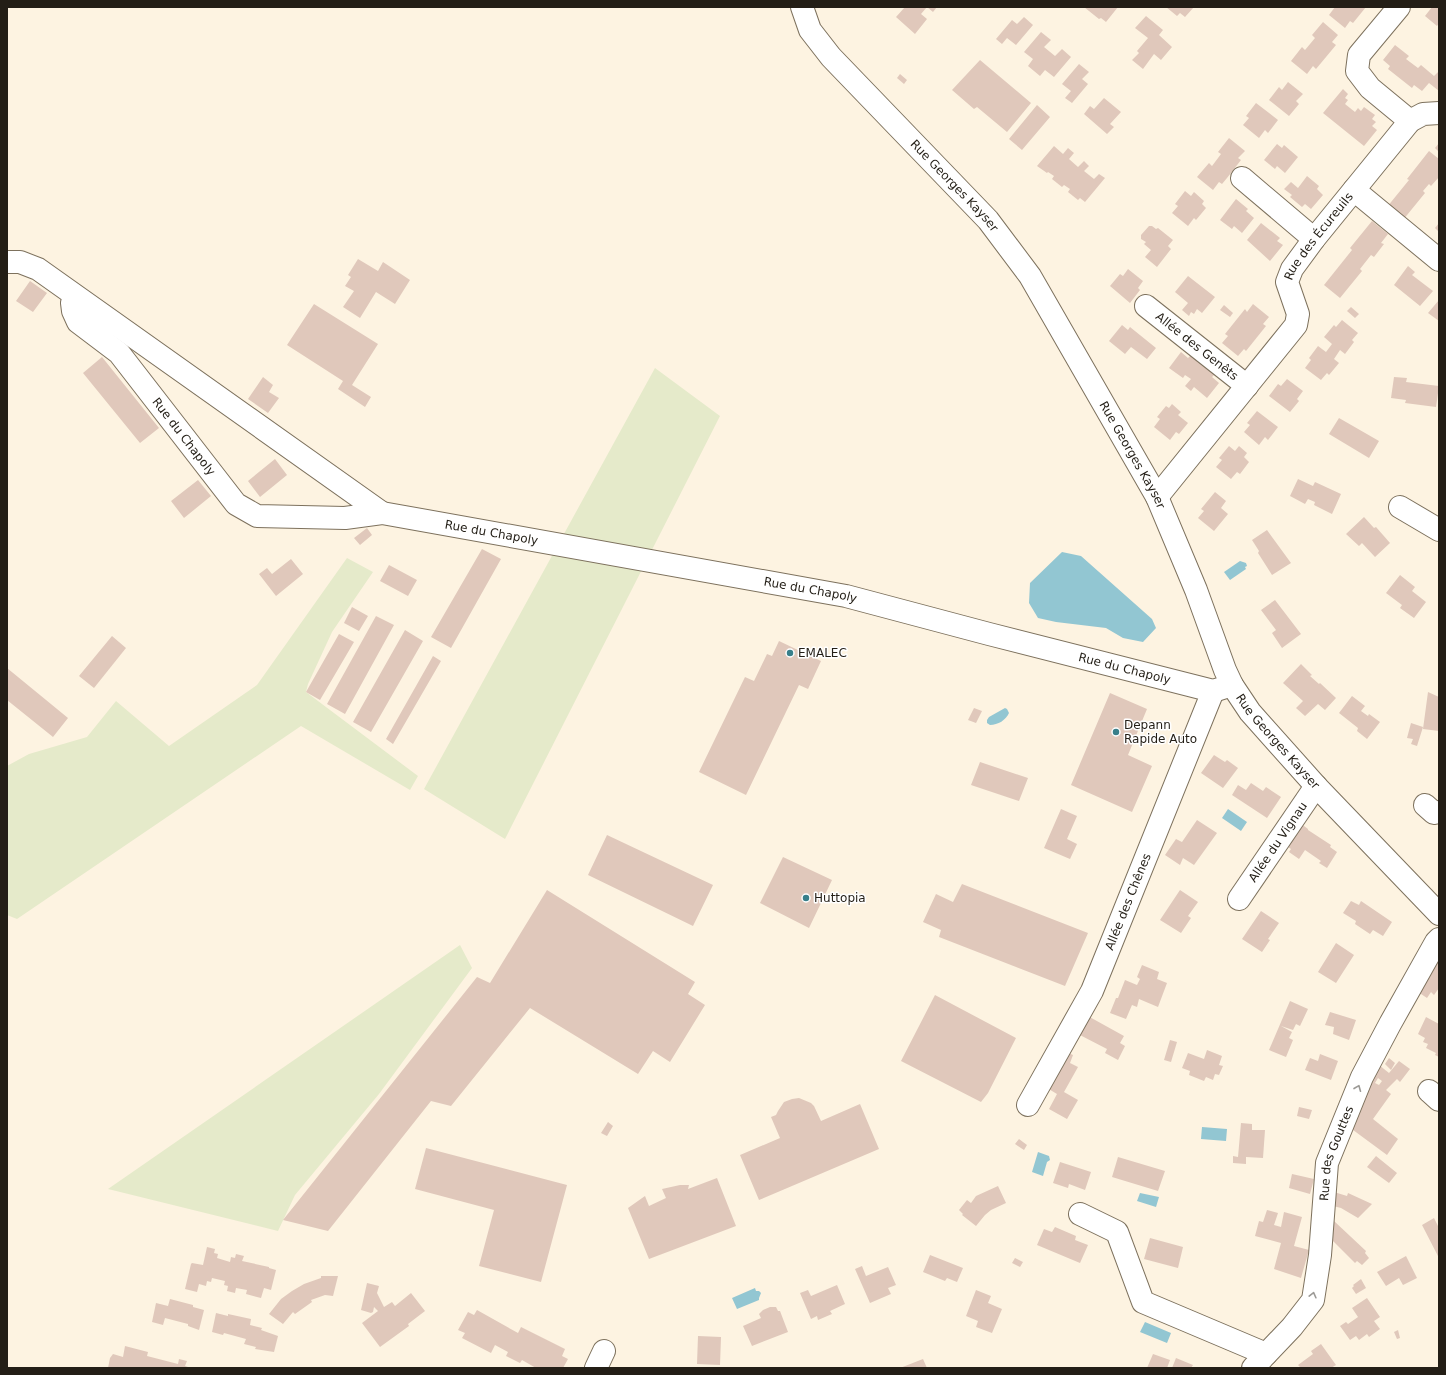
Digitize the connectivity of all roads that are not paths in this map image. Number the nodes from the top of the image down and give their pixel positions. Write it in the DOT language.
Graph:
graph roads {
  1 [pos="802,7"];
  2 [pos="1398,7"];
  3 [pos="1439,113"];
  4 [pos="1410,121"];
  5 [pos="1242,178"];
  6 [pos="1354,190"];
  7 [pos="1314,239"];
  8 [pos="1439,260"];
  9 [pos="7,262"];
  10 [pos="76,296"];
  11 [pos="1146,306"];
  12 [pos="1247,386"];
  13 [pos="1157,497"];
  14 [pos="1400,507"];
  15 [pos="382,513"];
  16 [pos="1439,530"];
  17 [pos="1223,688"];
  18 [pos="1316,786"];
  19 [pos="1240,899"];
  20 [pos="1439,914"];
  21 [pos="1439,917"];
  22 [pos="1439,934"];
  23 [pos="1439,939"];
  24 [pos="1028,1105"];
  25 [pos="1080,1214"];
  26 [pos="1259,1361"];
  1 -- 13 [label="street, Rue Georges Kayser"];
  2 -- 4 [label="street"];
  3 -- 4 [label="street, Rue des Écureuils"];
  4 -- 6 [label="street, Rue des Écureuils"];
  5 -- 7 [label="street"];
  6 -- 7 [label="street, Rue des Écureuils"];
  6 -- 8 [label="street"];
  7 -- 12 [label="street, Rue des Écureuils"];
  9 -- 10 [label="street, Rue du Chapoly"];
  10 -- 15 [label="street, Rue du Chapoly"];
  10 -- 15 [label="street, Rue du Chapoly"];
  11 -- 12 [label="street, Allée des Genêts"];
  12 -- 13 [label="street, Rue des Écureuils"];
  13 -- 17 [label="street, Rue Georges Kayser"];
  14 -- 16 [label="street"];
  15 -- 17 [label="street, Rue du Chapoly"];
  17 -- 18 [label="street, Rue Georges Kayser"];
  17 -- 24 [label="street, Allée des Chênes"];
  18 -- 19 [label="street, Allée du Vignau"];
  18 -- 20 [label="street, Rue Georges Kayser"];
  21 -- 22 [label="street"];
  26 -- 23 [label="street, Rue des Gouttes, one-way"];
  25 -- 26 [label="street"];
}
